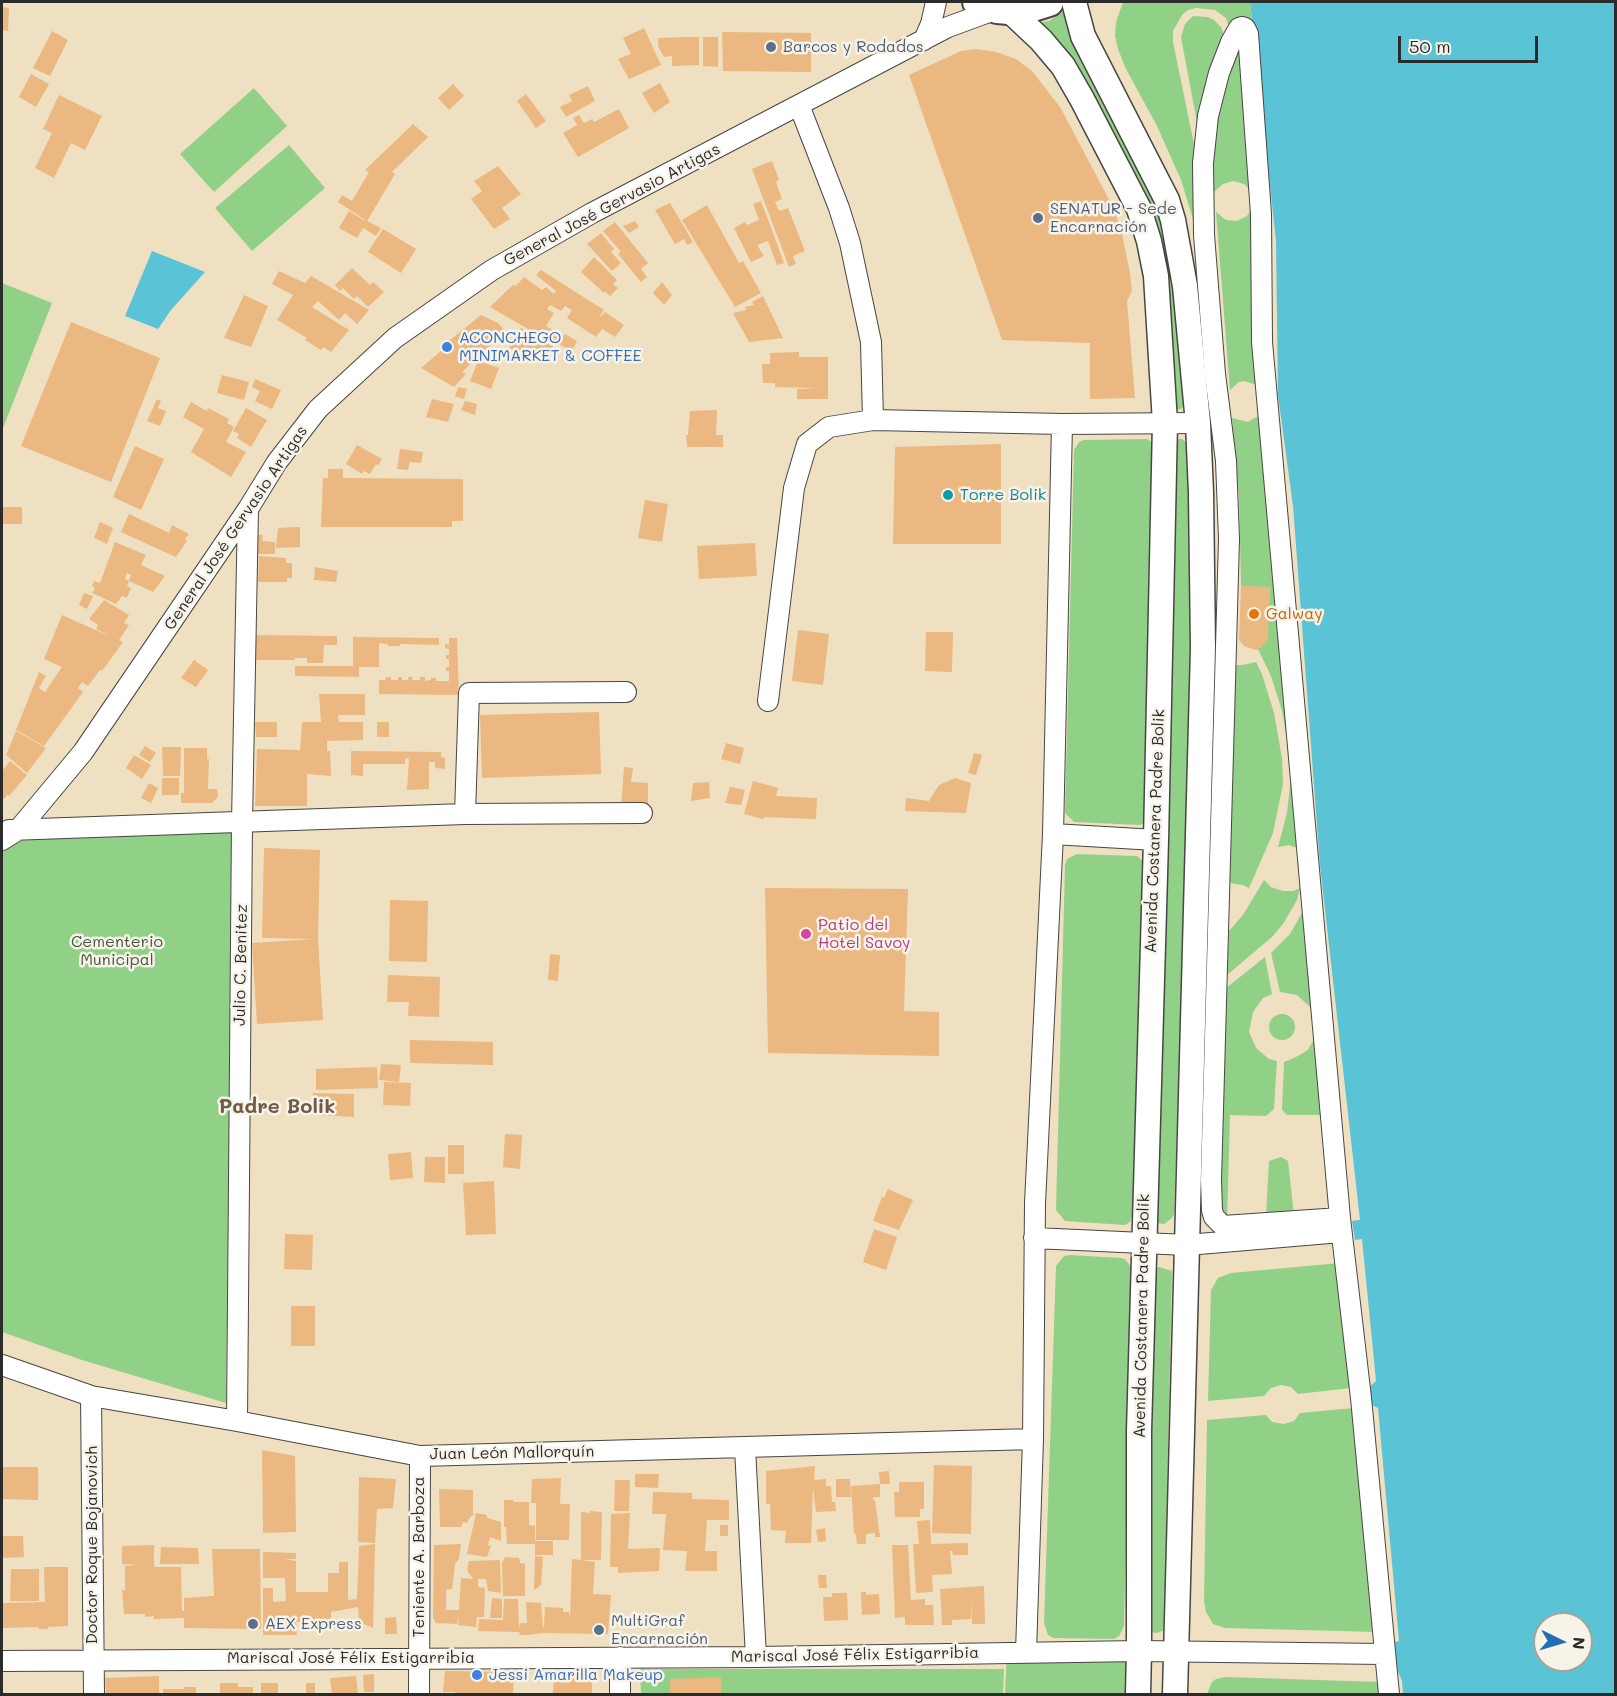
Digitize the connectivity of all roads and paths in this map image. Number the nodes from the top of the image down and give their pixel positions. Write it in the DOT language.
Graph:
graph roads {
  1 [pos="936,2"];
  2 [pos="1049,2"];
  3 [pos="1074,2"];
  4 [pos="994,7"];
  5 [pos="924,40"];
  6 [pos="799,105"];
  7 [pos="873,420"];
  8 [pos="1165,423"];
  9 [pos="1198,423"];
  10 [pos="1062,424"];
  11 [pos="248,508"];
  12 [pos="627,692"];
  13 [pos="768,701"];
  14 [pos="642,813"];
  15 [pos="465,814"];
  16 [pos="242,822"];
  17 [pos="7,833"];
  18 [pos="1053,834"];
  19 [pos="1156,840"];
  20 [pos="1340,1225"];
  21 [pos="1034,1238"];
  22 [pos="1145,1242"];
  23 [pos="1187,1245"];
  24 [pos="2,1365"];
  25 [pos="91,1396"];
  26 [pos="237,1421"];
  27 [pos="1033,1439"];
  28 [pos="745,1448"];
  29 [pos="420,1456"];
  30 [pos="1139,1651"];
  31 [pos="1026,1652"];
  32 [pos="1178,1652"];
  33 [pos="1385,1654"];
  34 [pos="620,1657"];
  35 [pos="756,1657"];
  36 [pos="419,1658"];
  37 [pos="93,1659"];
  38 [pos="2,1661"];
  39 [pos="94,1695"];
  40 [pos="419,1695"];
  41 [pos="620,1695"];
  42 [pos="1137,1695"];
  43 [pos="1175,1695"];
  44 [pos="1389,1695"];
  1 -- 5 [label="street"];
  2 -- 4 [label="highway"];
  3 -- 9 [label="main road"];
  4 -- 5 [label="street, General José Gervasio Artigas"];
  4 -- 8 [label="main road, Avenida Costanera Padre Bolik"];
  5 -- 6 [label="street, General José Gervasio Artigas"];
  6 -- 7 [label="street"];
  6 -- 11 [label="street, General José Gervasio Artigas"];
  7 -- 10 [label="street"];
  7 -- 13 [label="street"];
  8 -- 9 [label="street"];
  8 -- 10 [label="street"];
  8 -- 19 [label="main road, Avenida Costanera Padre Bolik"];
  9 -- 23 [label="main road"];
  10 -- 18 [label="street"];
  11 -- 16 [label="street, Julio C. Benitez"];
  11 -- 17 [label="street, General José Gervasio Artigas"];
  12 -- 15 [label="street"];
  14 -- 15 [label="street"];
  15 -- 16 [label="street"];
  16 -- 17 [label="street"];
  16 -- 26 [label="street, Julio C. Benitez"];
  18 -- 19 [label="street"];
  18 -- 21 [label="street"];
  19 -- 22 [label="main road, Avenida Costanera Padre Bolik"];
  20 -- 20 [label="street"];
  20 -- 23 [label="street"];
  20 -- 33 [label="street"];
  21 -- 22 [label="street"];
  21 -- 27 [label="street"];
  22 -- 23 [label="street"];
  22 -- 30 [label="main road, Avenida Costanera Padre Bolik"];
  23 -- 32 [label="main road"];
  24 -- 25 [label="street, Juan León Mallorquín"];
  25 -- 26 [label="street, Juan León Mallorquín"];
  25 -- 37 [label="street, Doctor Roque Bojanovich"];
  26 -- 29 [label="street, Juan León Mallorquín"];
  27 -- 28 [label="street, Juan León Mallorquín"];
  27 -- 31 [label="street"];
  28 -- 29 [label="street, Juan León Mallorquín"];
  28 -- 35 [label="street"];
  29 -- 36 [label="street, Teniente A. Barboza"];
  30 -- 31 [label="street, Mariscal José Félix Estigarribia"];
  30 -- 32 [label="street, Mariscal José Félix Estigarribia"];
  30 -- 42 [label="main road, Avenida Costanera Padre Bolik"];
  31 -- 35 [label="street, Mariscal José Félix Estigarribia"];
  32 -- 33 [label="street, Mariscal José Félix Estigarribia"];
  32 -- 43 [label="main road"];
  33 -- 44 [label="street"];
  34 -- 35 [label="street, Mariscal José Félix Estigarribia"];
  34 -- 36 [label="street, Mariscal José Félix Estigarribia"];
  34 -- 41 [label="street"];
  36 -- 37 [label="street, Mariscal José Félix Estigarribia"];
  36 -- 40 [label="street, Teniente A. Barboza"];
  37 -- 38 [label="street, Mariscal José Félix Estigarribia"];
  37 -- 39 [label="street, Doctor Roque Bojanovich"];
}
